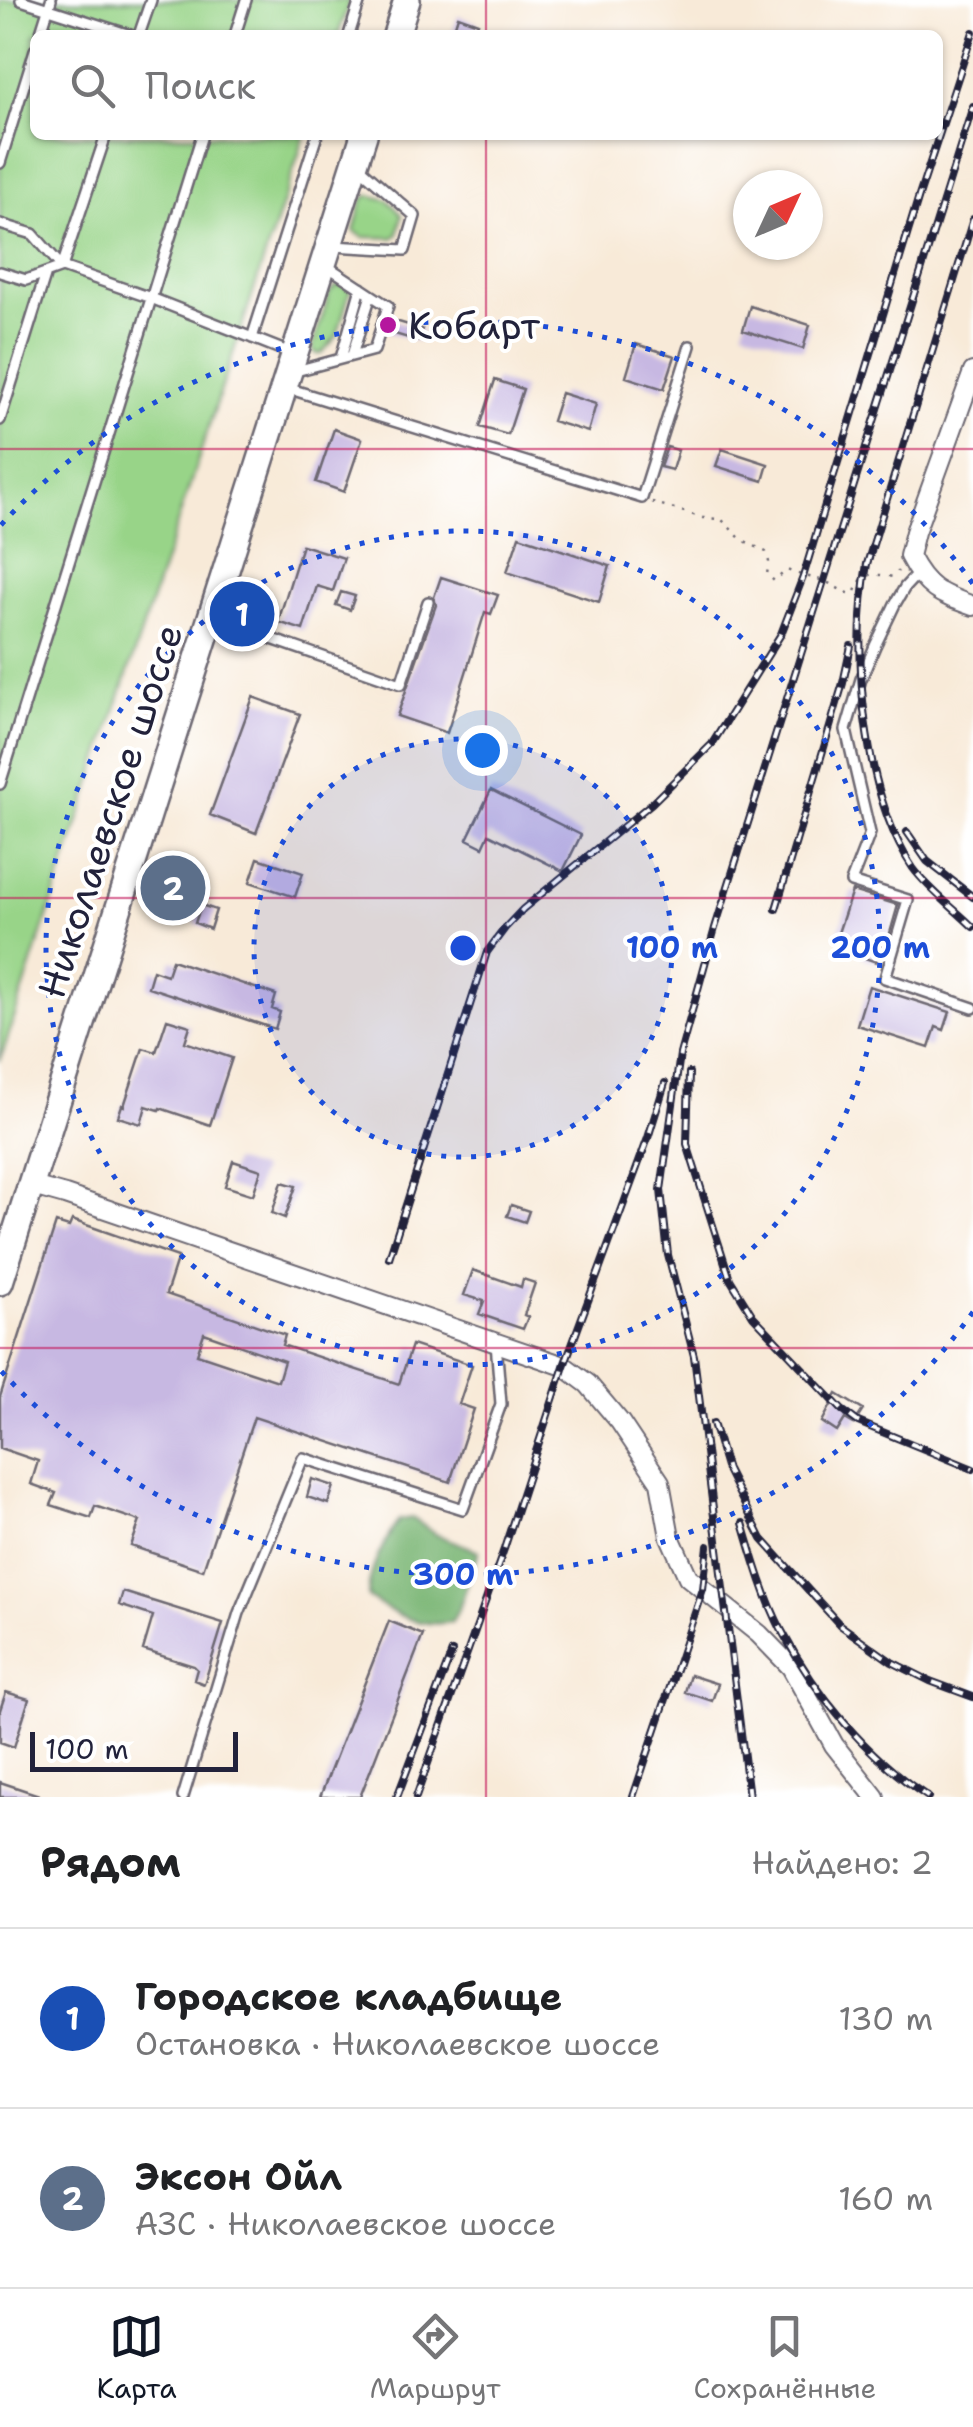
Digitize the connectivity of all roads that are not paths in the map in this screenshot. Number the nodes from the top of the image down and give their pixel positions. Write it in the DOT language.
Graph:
graph roads {
  1 [pos="21,0"];
  2 [pos="151,0"];
  3 [pos="246,0"];
  4 [pos="360,0"];
  5 [pos="407,0"];
  6 [pos="49,4"];
  7 [pos="41,30"];
  8 [pos="117,30"];
  9 [pos="141,30"];
  10 [pos="237,30"];
  11 [pos="351,30"];
  12 [pos="398,30"];
  13 [pos="30,66"];
  14 [pos="104,140"];
  15 [pos="200,140"];
  16 [pos="315,140"];
  17 [pos="362,140"];
  18 [pos="0,162"];
  19 [pos="355,164"];
  20 [pos="0,224"];
  21 [pos="327,255"];
  22 [pos="62,267"];
  23 [pos="0,272"];
  24 [pos="46,273"];
  25 [pos="361,288"];
  26 [pos="371,295"];
  27 [pos="151,298"];
  28 [pos="252,338"];
  29 [pos="690,346"];
  30 [pos="346,356"];
  31 [pos="290,372"];
  32 [pos="973,372"];
  33 [pos="0,420"];
  34 [pos="914,565"];
  35 [pos="428,602"];
  36 [pos="973,606"];
  37 [pos="212,618"];
  38 [pos="0,784"];
  39 [pos="973,1008"];
  40 [pos="30,1185"];
  41 [pos="0,1282"];
  42 [pos="496,1343"];
  43 [pos="183,1797"];
  44 [pos="874,1797"];
  1 -- 6 [label="lane"];
  2 -- 9 [label="lane"];
  3 -- 10 [label="lane"];
  4 -- 11 [label="lane"];
  5 -- 12 [label="main road"];
  6 -- 7 [label="lane"];
  6 -- 8 [label="lane"];
  13 -- 18 [label="lane"];
  14 -- 22 [label="lane"];
  15 -- 27 [label="lane"];
  16 -- 28 [label="lane"];
  17 -- 19 [label="main road, Николаевское шоссе"];
  19 -- 21 [label="main road, Николаевское шоссе"];
  19 -- 21 [label="lane"];
  20 -- 22 [label="lane"];
  21 -- 25 [label="lane"];
  21 -- 31 [label="main road, Николаевское шоссе"];
  22 -- 24 [label="lane"];
  22 -- 27 [label="lane"];
  23 -- 24 [label="lane"];
  24 -- 33 [label="lane"];
  25 -- 26 [label="lane"];
  25 -- 30 [label="lane"];
  26 -- 30 [label="lane"];
  26 -- 30 [label="lane"];
  27 -- 28 [label="lane"];
  27 -- 38 [label="lane"];
  28 -- 31 [label="lane"];
  29 -- 31 [label="lane"];
  30 -- 31 [label="lane"];
  31 -- 37 [label="main road, Николаевское шоссе"];
  32 -- 34 [label="street"];
  34 -- 36 [label="street"];
  34 -- 39 [label="lane"];
  35 -- 37 [label="lane"];
  37 -- 40 [label="main road, Николаевское шоссе"];
  40 -- 41 [label="main road, Николаевское шоссе"];
  40 -- 42 [label="street"];
  42 -- 43 [label="lane"];
  42 -- 44 [label="street"];
}
